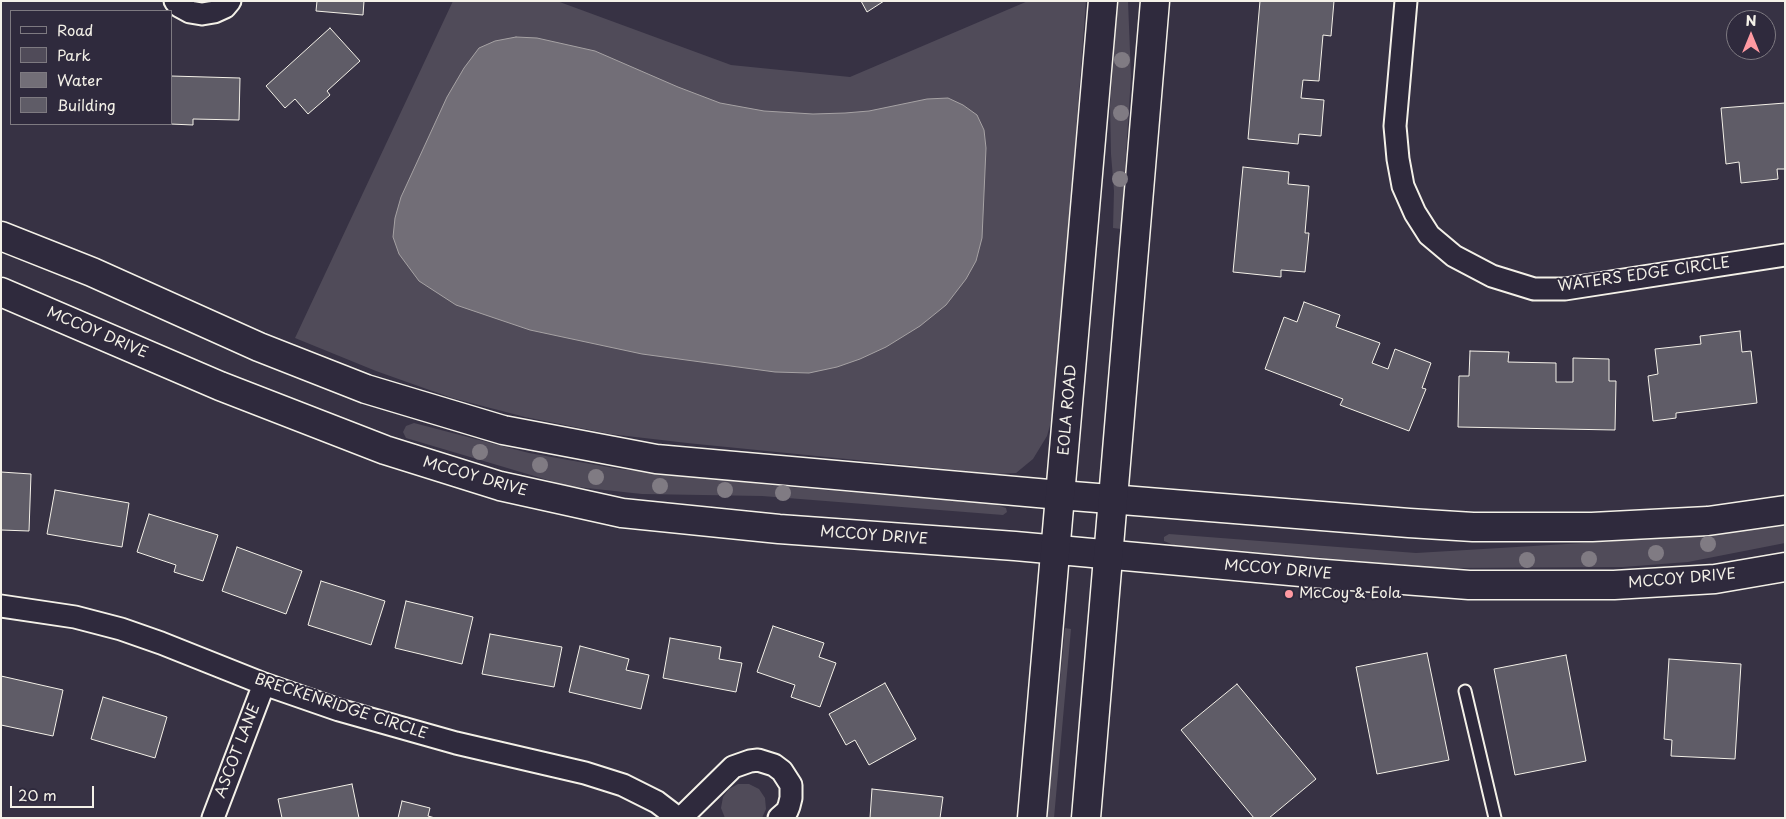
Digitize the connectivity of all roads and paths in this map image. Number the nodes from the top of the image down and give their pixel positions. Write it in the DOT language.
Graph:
graph roads {
  1 [pos="175,1"];
  2 [pos="230,1"];
  3 [pos="1103,1"];
  4 [pos="1155,1"];
  5 [pos="1406,1"];
  6 [pos="1,236"];
  7 [pos="1785,254"];
  8 [pos="1,292"];
  9 [pos="1060,495"];
  10 [pos="1113,499"];
  11 [pos="1785,510"];
  12 [pos="1055,550"];
  13 [pos="1109,554"];
  14 [pos="1785,567"];
  15 [pos="1,606"];
  16 [pos="264,684"];
  17 [pos="1465,691"];
  18 [pos="213,818"];
  19 [pos="679,818"];
  20 [pos="780,818"];
  21 [pos="1032,818"];
  22 [pos="1086,818"];
  23 [pos="1495,818"];
  1 -- 2 [label="street"];
  3 -- 9 [label="street, EOLA ROAD"];
  4 -- 10 [label="street"];
  5 -- 7 [label="street, WATERS EDGE CIRCLE"];
  6 -- 9 [label="street"];
  8 -- 12 [label="street, MCCOY DRIVE"];
  9 -- 10 [label="street"];
  9 -- 12 [label="street, EOLA ROAD"];
  10 -- 11 [label="street"];
  10 -- 13 [label="street"];
  12 -- 13 [label="street, MCCOY DRIVE"];
  12 -- 21 [label="street, EOLA ROAD"];
  13 -- 14 [label="street, MCCOY DRIVE"];
  13 -- 22 [label="street"];
  15 -- 16 [label="street, BRECKENRIDGE CIRCLE"];
  16 -- 18 [label="street, ASCOT LANE"];
  16 -- 19 [label="street, BRECKENRIDGE CIRCLE"];
  17 -- 23 [label="lane"];
  19 -- 20 [label="street, BRECKENRIDGE CIRCLE"];
}
